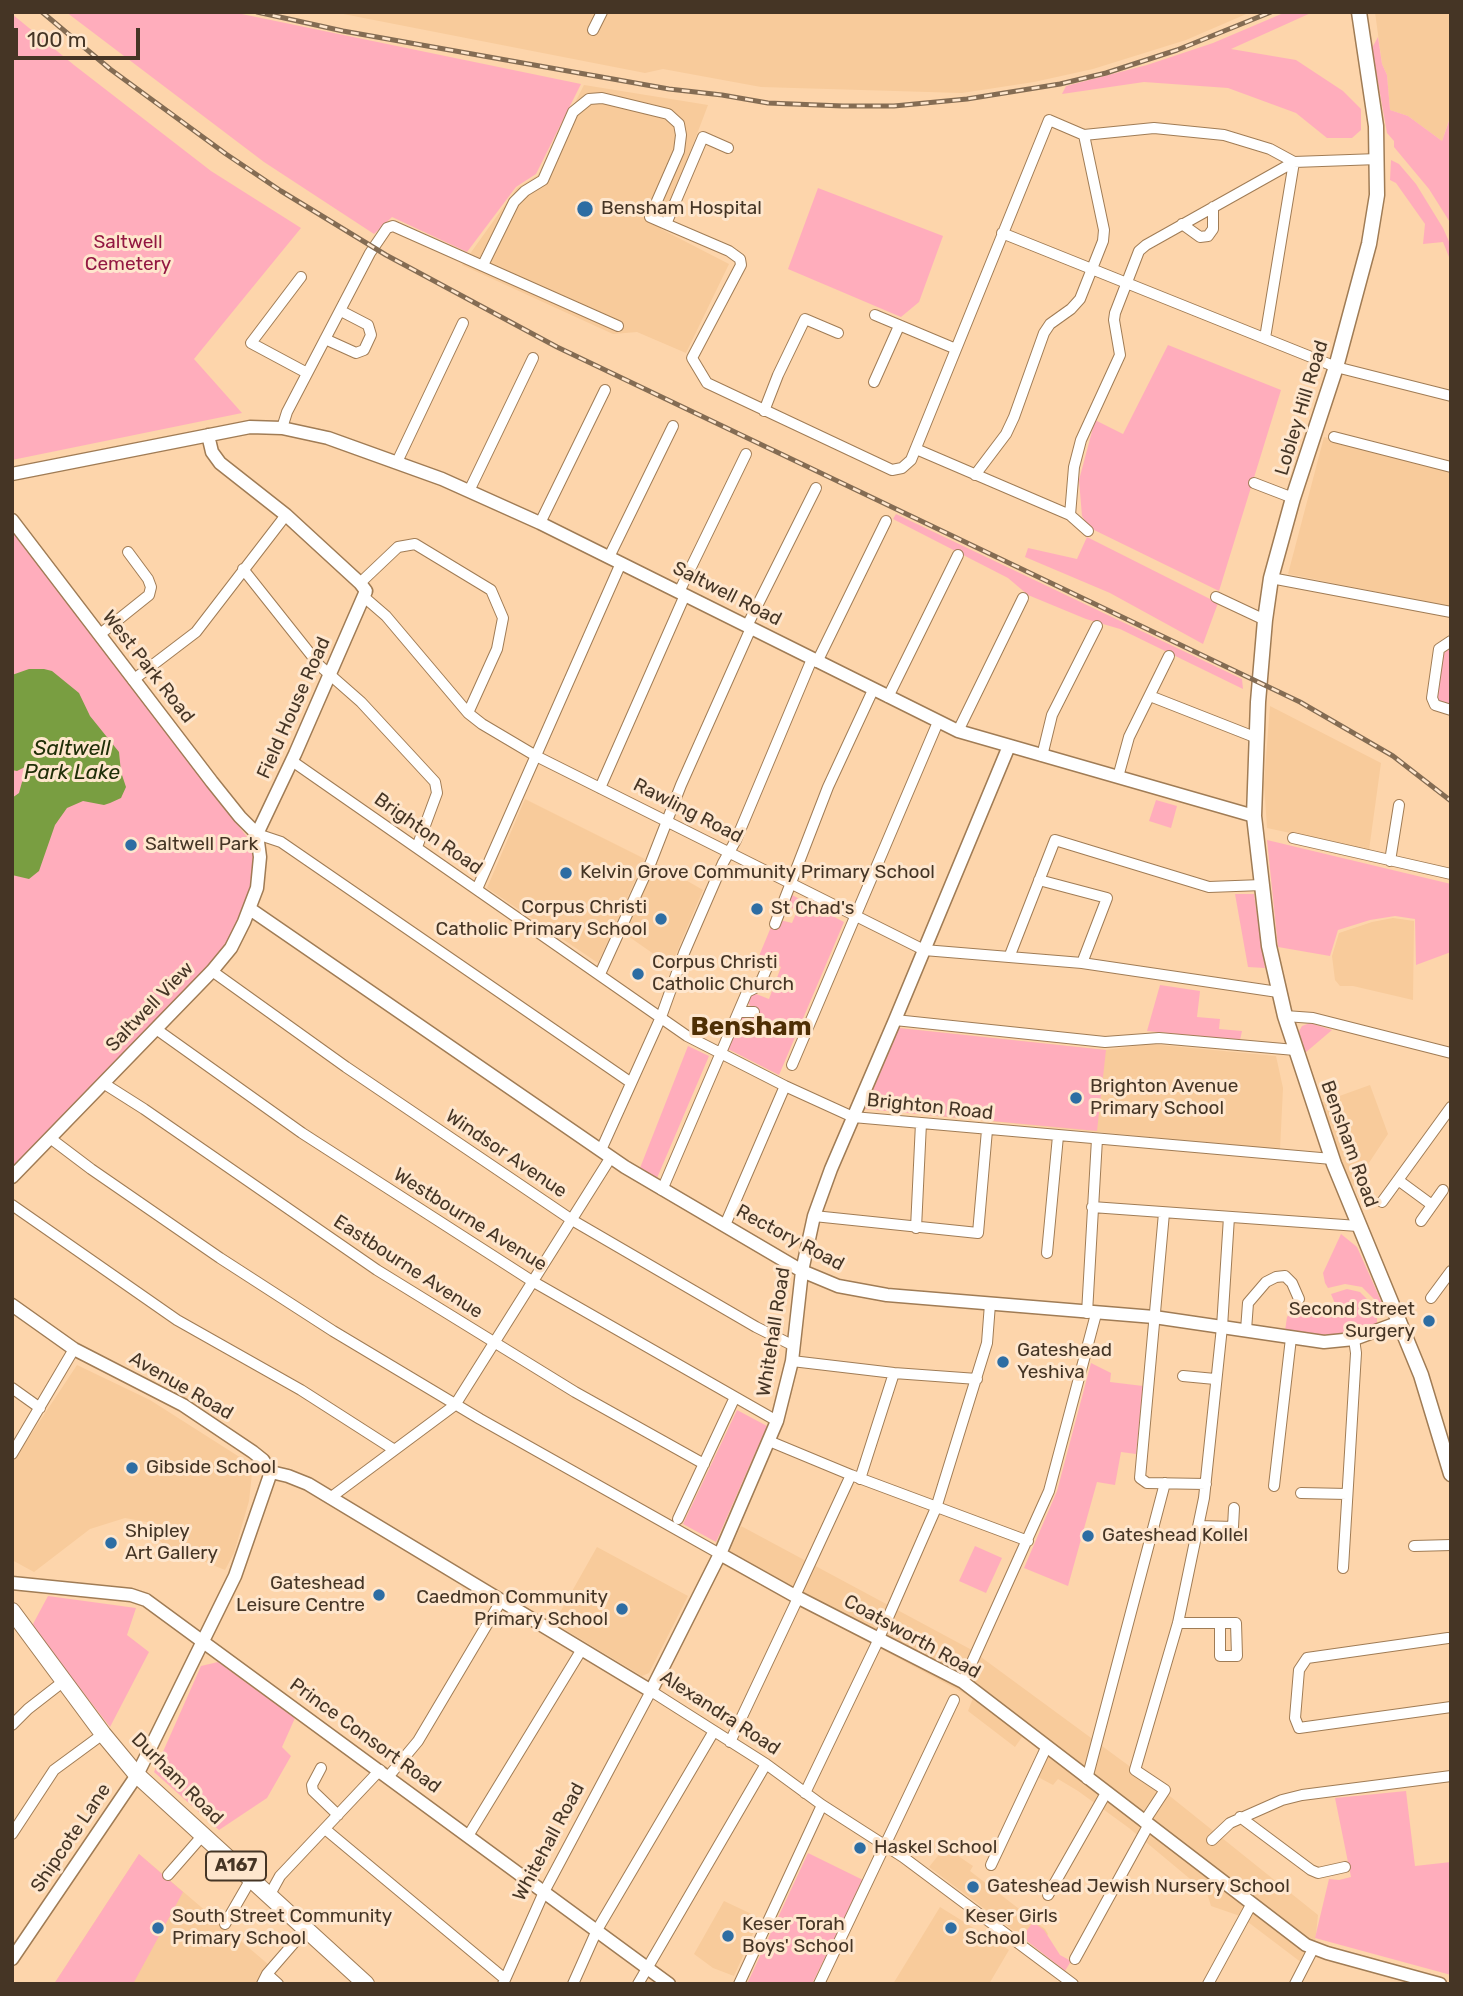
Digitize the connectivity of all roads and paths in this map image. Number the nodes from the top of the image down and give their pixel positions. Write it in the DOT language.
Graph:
graph roads {
  1 [pos="602,12"];
  2 [pos="1360,12"];
  3 [pos="593,30"];
  4 [pos="1084,135"];
  5 [pos="728,148"];
  6 [pos="1378,159"];
  7 [pos="1294,162"];
  8 [pos="1213,206"];
  9 [pos="666,224"];
  10 [pos="1182,225"];
  11 [pos="1002,233"];
  12 [pos="483,265"];
  13 [pos="1093,269"];
  14 [pos="301,277"];
  15 [pos="1126,282"];
  16 [pos="341,311"];
  17 [pos="875,314"];
  18 [pos="463,323"];
  19 [pos="618,326"];
  20 [pos="899,326"];
  21 [pos="838,333"];
  22 [pos="1265,338"];
  23 [pos="325,339"];
  24 [pos="956,349"];
  25 [pos="533,358"];
  26 [pos="1336,367"];
  27 [pos="307,373"];
  28 [pos="874,382"];
  29 [pos="605,390"];
  30 [pos="1451,396"];
  31 [pos="764,411"];
  32 [pos="673,426"];
  33 [pos="282,428"];
  34 [pos="208,435"];
  35 [pos="1334,437"];
  36 [pos="916,449"];
  37 [pos="746,454"];
  38 [pos="397,461"];
  39 [pos="1451,467"];
  40 [pos="12,474"];
  41 [pos="975,475"];
  42 [pos="1254,483"];
  43 [pos="816,488"];
  44 [pos="468,491"];
  45 [pos="1293,498"];
  46 [pos="286,515"];
  47 [pos="1070,515"];
  48 [pos="12,520"];
  49 [pos="886,521"];
  50 [pos="540,523"];
  51 [pos="1088,531"];
  52 [pos="128,552"];
  53 [pos="958,555"];
  54 [pos="609,557"];
  55 [pos="621,563"];
  56 [pos="243,569"];
  57 [pos="1271,578"];
  58 [pos="360,583"];
  59 [pos="682,594"];
  60 [pos="364,597"];
  61 [pos="1216,597"];
  62 [pos="1023,598"];
  63 [pos="1451,612"];
  64 [pos="1265,620"];
  65 [pos="1097,626"];
  66 [pos="749,627"];
  67 [pos="99,635"];
  68 [pos="1451,641"];
  69 [pos="1169,656"];
  70 [pos="815,660"];
  71 [pos="331,674"];
  72 [pos="133,680"];
  73 [pos="873,690"];
  74 [pos="1150,696"];
  75 [pos="888,697"];
  76 [pos="1451,710"];
  77 [pos="468,713"];
  78 [pos="938,722"];
  79 [pos="958,731"];
  80 [pos="1257,738"];
  81 [pos="1009,746"];
  82 [pos="536,756"];
  83 [pos="1042,756"];
  84 [pos="292,761"];
  85 [pos="1118,777"];
  86 [pos="600,789"];
  87 [pos="1399,805"];
  88 [pos="1254,816"];
  89 [pos="666,821"];
  90 [pos="257,834"];
  91 [pos="1293,838"];
  92 [pos="417,847"];
  93 [pos="728,853"];
  94 [pos="1391,861"];
  95 [pos="1451,874"];
  96 [pos="1039,880"];
  97 [pos="791,881"];
  98 [pos="1262,885"];
  99 [pos="477,889"];
  100 [pos="250,909"];
  101 [pos="780,912"];
  102 [pos="857,915"];
  103 [pos="792,916"];
  104 [pos="775,924"];
  105 [pos="924,950"];
  106 [pos="1010,955"];
  107 [pos="769,963"];
  108 [pos="1082,963"];
  109 [pos="212,971"];
  110 [pos="600,974"];
  111 [pos="1278,992"];
  112 [pos="739,1012"];
  113 [pos="754,1012"];
  114 [pos="1285,1016"];
  115 [pos="661,1017"];
  116 [pos="895,1020"];
  117 [pos="156,1029"];
  118 [pos="1295,1050"];
  119 [pos="1451,1053"];
  120 [pos="720,1054"];
  121 [pos="792,1065"];
  122 [pos="630,1082"];
  123 [pos="103,1083"];
  124 [pos="785,1086"];
  125 [pos="1450,1109"];
  126 [pos="853,1117"];
  127 [pos="921,1123"];
  128 [pos="987,1130"];
  129 [pos="1058,1136"];
  130 [pos="50,1138"];
  131 [pos="1097,1139"];
  132 [pos="606,1154"];
  133 [pos="1332,1159"];
  134 [pos="12,1177"];
  135 [pos="1398,1180"];
  136 [pos="662,1189"];
  137 [pos="1443,1190"];
  138 [pos="1382,1202"];
  139 [pos="12,1205"];
  140 [pos="1432,1205"];
  141 [pos="1092,1207"];
  142 [pos="1164,1213"];
  143 [pos="814,1216"];
  144 [pos="1229,1217"];
  145 [pos="572,1220"];
  146 [pos="1421,1221"];
  147 [pos="725,1225"];
  148 [pos="1359,1226"];
  149 [pos="916,1228"];
  150 [pos="1047,1253"];
  151 [pos="802,1271"];
  152 [pos="1451,1272"];
  153 [pos="532,1281"];
  154 [pos="1431,1298"];
  155 [pos="1300,1299"];
  156 [pos="990,1304"];
  157 [pos="12,1305"];
  158 [pos="1092,1313"];
  159 [pos="1154,1317"];
  160 [pos="1400,1322"];
  161 [pos="1222,1327"];
  162 [pos="1245,1330"];
  163 [pos="1291,1338"];
  164 [pos="1354,1339"];
  165 [pos="494,1343"];
  166 [pos="794,1346"];
  167 [pos="74,1349"];
  168 [pos="792,1361"];
  169 [pos="894,1373"];
  170 [pos="1184,1376"];
  171 [pos="977,1379"];
  172 [pos="1215,1379"];
  173 [pos="12,1388"];
  174 [pos="735,1397"];
  175 [pos="455,1405"];
  176 [pos="40,1408"];
  177 [pos="777,1421"];
  178 [pos="769,1441"];
  179 [pos="393,1450"];
  180 [pos="12,1454"];
  181 [pos="704,1464"];
  182 [pos="271,1472"];
  183 [pos="1451,1474"];
  184 [pos="856,1477"];
  185 [pos="1165,1483"];
  186 [pos="1206,1484"];
  187 [pos="1274,1486"];
  188 [pos="1301,1493"];
  189 [pos="1347,1494"];
  190 [pos="330,1498"];
  191 [pos="936,1508"];
  192 [pos="1234,1508"];
  193 [pos="678,1519"];
  194 [pos="1199,1526"];
  195 [pos="1028,1541"];
  196 [pos="1451,1545"];
  197 [pos="1414,1546"];
  198 [pos="720,1554"];
  199 [pos="1343,1568"];
  200 [pos="12,1583"];
  201 [pos="797,1597"];
  202 [pos="501,1601"];
  203 [pos="12,1611"];
  204 [pos="1178,1623"];
  205 [pos="1220,1623"];
  206 [pos="1448,1638"];
  207 [pos="878,1639"];
  208 [pos="203,1642"];
  209 [pos="582,1649"];
  210 [pos="64,1681"];
  211 [pos="963,1682"];
  212 [pos="651,1691"];
  213 [pos="954,1700"];
  214 [pos="1451,1707"];
  215 [pos="12,1725"];
  216 [pos="714,1731"];
  217 [pos="103,1734"];
  218 [pos="730,1742"];
  219 [pos="1046,1748"];
  220 [pos="766,1764"];
  221 [pos="321,1769"];
  222 [pos="137,1774"];
  223 [pos="384,1774"];
  224 [pos="1451,1776"];
  225 [pos="1087,1779"];
  226 [pos="805,1793"];
  227 [pos="1106,1793"];
  228 [pos="822,1805"];
  229 [pos="338,1815"];
  230 [pos="1240,1817"];
  231 [pos="1146,1824"];
  232 [pos="325,1829"];
  233 [pos="12,1834"];
  234 [pos="203,1835"];
  235 [pos="468,1836"];
  236 [pos="1212,1840"];
  237 [pos="885,1845"];
  238 [pos="991,1865"];
  239 [pos="1345,1867"];
  240 [pos="168,1875"];
  241 [pos="251,1879"];
  242 [pos="544,1892"];
  243 [pos="1048,1895"];
  244 [pos="269,1896"];
  245 [pos="1251,1905"];
  246 [pos="225,1924"];
  247 [pos="306,1929"];
  248 [pos="597,1930"];
  249 [pos="1313,1949"];
  250 [pos="12,1959"];
  251 [pos="1075,1959"];
  252 [pos="646,1966"];
  253 [pos="265,1979"];
  254 [pos="1060,1980"];
  255 [pos="504,1982"];
  256 [pos="1296,1983"];
  257 [pos="278,1984"];
  258 [pos="366,1984"];
  259 [pos="573,1984"];
  260 [pos="638,1984"];
  261 [pos="669,1984"];
  262 [pos="739,1984"];
  263 [pos="819,1984"];
  264 [pos="1073,1984"];
  265 [pos="1208,1984"];
  266 [pos="1440,1984"];
  1 -- 3 [label="street"];
  2 -- 6 [label="main road, Lobley Hill Road"];
  4 -- 7 [label="street"];
  4 -- 11 [label="street"];
  4 -- 13 [label="street"];
  5 -- 9 [label="street"];
  6 -- 7 [label="street"];
  6 -- 26 [label="main road, Lobley Hill Road"];
  7 -- 8 [label="street"];
  7 -- 22 [label="street"];
  8 -- 10 [label="street"];
  8 -- 10 [label="street"];
  9 -- 12 [label="street"];
  9 -- 31 [label="street"];
  10 -- 15 [label="street"];
  11 -- 13 [label="street"];
  11 -- 24 [label="street"];
  12 -- 16 [label="street"];
  12 -- 19 [label="street"];
  13 -- 15 [label="street"];
  13 -- 41 [label="street"];
  14 -- 27 [label="street"];
  15 -- 22 [label="street"];
  15 -- 47 [label="street"];
  16 -- 23 [label="street"];
  16 -- 23 [label="street"];
  17 -- 20 [label="street"];
  18 -- 38 [label="street"];
  20 -- 24 [label="street"];
  20 -- 28 [label="street"];
  21 -- 31 [label="street"];
  22 -- 26 [label="street"];
  23 -- 27 [label="street"];
  24 -- 36 [label="street"];
  25 -- 44 [label="street"];
  26 -- 30 [label="street"];
  26 -- 45 [label="main road, Lobley Hill Road"];
  27 -- 33 [label="street"];
  29 -- 50 [label="street"];
  31 -- 36 [label="street"];
  32 -- 54 [label="street"];
  33 -- 34 [label="street, Saltwell Road"];
  33 -- 38 [label="street, Saltwell Road"];
  34 -- 40 [label="street, Saltwell Road"];
  34 -- 46 [label="street"];
  35 -- 39 [label="street"];
  36 -- 41 [label="street"];
  37 -- 59 [label="street"];
  38 -- 44 [label="street, Saltwell Road"];
  41 -- 47 [label="street"];
  42 -- 45 [label="street"];
  43 -- 66 [label="street"];
  44 -- 50 [label="street, Saltwell Road"];
  45 -- 57 [label="main road, Lobley Hill Road"];
  46 -- 56 [label="street"];
  46 -- 58 [label="street"];
  47 -- 51 [label="street"];
  48 -- 67 [label="street, West Park Road"];
  49 -- 70 [label="street"];
  50 -- 54 [label="street, Saltwell Road"];
  52 -- 67 [label="street"];
  53 -- 75 [label="street"];
  54 -- 55 [label="street, Saltwell Road"];
  55 -- 59 [label="street, Saltwell Road"];
  55 -- 82 [label="street"];
  56 -- 71 [label="street"];
  56 -- 72 [label="street"];
  57 -- 63 [label="street"];
  57 -- 64 [label="main road, Lobley Hill Road"];
  58 -- 60 [label="street"];
  58 -- 77 [label="street"];
  59 -- 66 [label="street, Saltwell Road"];
  59 -- 86 [label="street"];
  60 -- 71 [label="street, Field House Road"];
  60 -- 77 [label="street, Rawling Road"];
  61 -- 64 [label="street"];
  62 -- 79 [label="street"];
  64 -- 80 [label="main road, Lobley Hill Road"];
  65 -- 83 [label="street"];
  66 -- 70 [label="street, Saltwell Road"];
  66 -- 89 [label="street"];
  67 -- 72 [label="street, West Park Road"];
  68 -- 76 [label="street"];
  69 -- 74 [label="street"];
  70 -- 73 [label="street, Saltwell Road"];
  70 -- 93 [label="street"];
  71 -- 84 [label="street, Field House Road"];
  71 -- 92 [label="street"];
  72 -- 90 [label="street, West Park Road"];
  73 -- 75 [label="street, Saltwell Road"];
  73 -- 97 [label="street"];
  74 -- 80 [label="street"];
  74 -- 85 [label="street"];
  75 -- 78 [label="street, Saltwell Road"];
  77 -- 82 [label="street, Rawling Road"];
  78 -- 79 [label="street, Saltwell Road"];
  78 -- 102 [label="street"];
  79 -- 81 [label="street, Saltwell Road"];
  80 -- 88 [label="main road, Lobley Hill Road"];
  81 -- 83 [label="street, Saltwell Road"];
  81 -- 105 [label="street, Whitehall Road"];
  82 -- 86 [label="street, Rawling Road"];
  82 -- 99 [label="street"];
  83 -- 85 [label="street, Saltwell Road"];
  84 -- 90 [label="street, Field House Road"];
  84 -- 92 [label="street, Brighton Road"];
  85 -- 88 [label="street, Saltwell Road"];
  86 -- 89 [label="street, Rawling Road"];
  87 -- 94 [label="street"];
  88 -- 98 [label="main road, Bensham Road"];
  89 -- 93 [label="street, Rawling Road"];
  89 -- 110 [label="street"];
  90 -- 100 [label="street, Saltwell View"];
  90 -- 122 [label="street"];
  91 -- 94 [label="street"];
  92 -- 99 [label="street, Brighton Road"];
  93 -- 97 [label="street, Rawling Road"];
  93 -- 115 [label="street"];
  94 -- 95 [label="street"];
  96 -- 98 [label="street"];
  96 -- 106 [label="street"];
  96 -- 108 [label="street"];
  97 -- 101 [label="street"];
  97 -- 102 [label="street, Rawling Road"];
  98 -- 111 [label="main road, Bensham Road"];
  99 -- 110 [label="street, Brighton Road"];
  100 -- 109 [label="street, Saltwell View"];
  100 -- 132 [label="street, Rectory Road"];
  101 -- 103 [label="street"];
  101 -- 104 [label="street"];
  102 -- 105 [label="street, Rawling Road"];
  102 -- 121 [label="street"];
  105 -- 106 [label="street, Rawling Road"];
  105 -- 116 [label="street, Whitehall Road"];
  106 -- 108 [label="street, Rawling Road"];
  107 -- 112 [label="street"];
  108 -- 111 [label="street, Rawling Road"];
  109 -- 117 [label="street, Saltwell View"];
  109 -- 145 [label="street, Windsor Avenue"];
  110 -- 115 [label="street, Brighton Road"];
  111 -- 114 [label="main road, Bensham Road"];
  112 -- 113 [label="street"];
  112 -- 120 [label="street"];
  114 -- 118 [label="main road, Bensham Road"];
  114 -- 119 [label="street"];
  115 -- 120 [label="street, Brighton Road"];
  115 -- 122 [label="street"];
  116 -- 118 [label="street"];
  116 -- 126 [label="street, Whitehall Road"];
  117 -- 123 [label="street, Saltwell View"];
  117 -- 153 [label="street, Westbourne Avenue"];
  118 -- 133 [label="main road, Bensham Road"];
  120 -- 124 [label="street, Brighton Road"];
  120 -- 136 [label="street"];
  122 -- 132 [label="street"];
  123 -- 130 [label="street, Saltwell View"];
  123 -- 165 [label="street, Eastbourne Avenue"];
  124 -- 126 [label="street, Brighton Road"];
  124 -- 147 [label="street"];
  125 -- 135 [label="street"];
  126 -- 127 [label="street, Brighton Road"];
  126 -- 143 [label="street, Whitehall Road"];
  127 -- 128 [label="street, Brighton Road"];
  127 -- 149 [label="street"];
  128 -- 129 [label="street, Brighton Road"];
  128 -- 149 [label="street"];
  129 -- 131 [label="street, Brighton Road"];
  129 -- 150 [label="street"];
  130 -- 134 [label="street, Saltwell View"];
  130 -- 175 [label="street, Coatsworth Road"];
  131 -- 133 [label="street, Brighton Road"];
  131 -- 141 [label="street"];
  132 -- 136 [label="street, Rectory Road"];
  132 -- 145 [label="street"];
  133 -- 148 [label="main road, Bensham Road"];
  135 -- 138 [label="street"];
  135 -- 140 [label="street"];
  136 -- 147 [label="street, Rectory Road"];
  137 -- 140 [label="street"];
  139 -- 179 [label="street"];
  140 -- 146 [label="street"];
  141 -- 142 [label="street"];
  141 -- 158 [label="street"];
  142 -- 144 [label="street"];
  142 -- 159 [label="street"];
  143 -- 149 [label="street"];
  143 -- 151 [label="street, Whitehall Road"];
  144 -- 148 [label="street"];
  144 -- 161 [label="street"];
  145 -- 153 [label="street"];
  145 -- 166 [label="street, Windsor Avenue"];
  147 -- 151 [label="street, Rectory Road"];
  148 -- 160 [label="main road, Bensham Road"];
  151 -- 156 [label="street, Rectory Road"];
  151 -- 166 [label="street, Whitehall Road"];
  152 -- 154 [label="street"];
  153 -- 165 [label="street"];
  153 -- 174 [label="street, Westbourne Avenue"];
  155 -- 162 [label="street"];
  156 -- 158 [label="street, Rectory Road"];
  156 -- 171 [label="street"];
  157 -- 167 [label="street, Avenue Road"];
  158 -- 159 [label="street, Rectory Road"];
  158 -- 195 [label="street"];
  159 -- 161 [label="street, Rectory Road"];
  159 -- 185 [label="street"];
  160 -- 164 [label="street, Rectory Road"];
  160 -- 183 [label="main road, Bensham Road"];
  161 -- 162 [label="street, Rectory Road"];
  161 -- 172 [label="street"];
  162 -- 163 [label="street, Rectory Road"];
  163 -- 164 [label="street, Rectory Road"];
  163 -- 187 [label="street"];
  164 -- 189 [label="street"];
  165 -- 175 [label="street"];
  165 -- 181 [label="street, Eastbourne Avenue"];
  166 -- 168 [label="street, Whitehall Road"];
  167 -- 176 [label="street"];
  167 -- 182 [label="street, Avenue Road"];
  168 -- 169 [label="street"];
  168 -- 177 [label="street, Whitehall Road"];
  169 -- 171 [label="street"];
  169 -- 184 [label="street"];
  170 -- 172 [label="street"];
  171 -- 191 [label="street"];
  172 -- 186 [label="street"];
  173 -- 176 [label="street"];
  174 -- 177 [label="street, Westbourne Avenue"];
  174 -- 181 [label="street"];
  175 -- 179 [label="street"];
  175 -- 198 [label="street, Coatsworth Road"];
  176 -- 180 [label="street"];
  177 -- 178 [label="street, Whitehall Road"];
  178 -- 184 [label="street"];
  178 -- 198 [label="street, Whitehall Road"];
  179 -- 190 [label="street"];
  181 -- 193 [label="street"];
  182 -- 190 [label="street, Avenue Road"];
  182 -- 208 [label="street, Shipcote Lane"];
  184 -- 191 [label="street"];
  184 -- 201 [label="street"];
  185 -- 186 [label="street"];
  185 -- 225 [label="street"];
  186 -- 194 [label="street"];
  188 -- 189 [label="street"];
  189 -- 199 [label="street"];
  190 -- 202 [label="street, Alexandra Road"];
  191 -- 195 [label="street"];
  191 -- 207 [label="street"];
  192 -- 194 [label="street"];
  194 -- 204 [label="street"];
  195 -- 211 [label="street"];
  196 -- 197 [label="street"];
  198 -- 201 [label="street, Coatsworth Road"];
  198 -- 212 [label="street, Whitehall Road"];
  200 -- 208 [label="street, Prince Consort Road"];
  201 -- 207 [label="street, Coatsworth Road"];
  201 -- 218 [label="street"];
  202 -- 209 [label="street, Alexandra Road"];
  202 -- 223 [label="street"];
  203 -- 210 [label="main road, Durham Road / A167"];
  204 -- 205 [label="street"];
  204 -- 231 [label="street"];
  206 -- 214 [label="street"];
  207 -- 211 [label="street, Coatsworth Road"];
  207 -- 226 [label="street"];
  208 -- 222 [label="street, Shipcote Lane"];
  208 -- 223 [label="street, Prince Consort Road"];
  209 -- 212 [label="street, Alexandra Road"];
  209 -- 235 [label="street"];
  210 -- 215 [label="street"];
  210 -- 217 [label="main road, Durham Road / A167"];
  211 -- 219 [label="street, Coatsworth Road"];
  212 -- 216 [label="street, Alexandra Road"];
  212 -- 242 [label="street, Whitehall Road"];
  213 -- 237 [label="street"];
  216 -- 218 [label="street, Alexandra Road"];
  216 -- 248 [label="street"];
  217 -- 222 [label="main road, Durham Road / A167"];
  217 -- 233 [label="street"];
  218 -- 220 [label="street, Alexandra Road"];
  219 -- 225 [label="street, Coatsworth Road"];
  219 -- 238 [label="street"];
  220 -- 226 [label="street, Alexandra Road"];
  220 -- 252 [label="street"];
  221 -- 229 [label="street"];
  222 -- 234 [label="main road, Durham Road / A167"];
  222 -- 250 [label="street, Shipcote Lane"];
  223 -- 229 [label="street"];
  223 -- 235 [label="street, Prince Consort Road"];
  224 -- 230 [label="street"];
  225 -- 227 [label="street, Coatsworth Road"];
  226 -- 228 [label="street, Alexandra Road"];
  227 -- 231 [label="street, Coatsworth Road"];
  227 -- 243 [label="street"];
  228 -- 237 [label="street, Alexandra Road"];
  228 -- 262 [label="street"];
  229 -- 232 [label="street"];
  230 -- 236 [label="street"];
  230 -- 239 [label="street"];
  231 -- 245 [label="street, Coatsworth Road"];
  231 -- 251 [label="street"];
  232 -- 244 [label="street"];
  232 -- 255 [label="street"];
  234 -- 240 [label="street"];
  234 -- 241 [label="main road, Durham Road / A167"];
  235 -- 242 [label="street, Prince Consort Road"];
  237 -- 254 [label="street, Alexandra Road"];
  237 -- 263 [label="street"];
  241 -- 244 [label="main road, Durham Road / A167"];
  241 -- 246 [label="street"];
  242 -- 248 [label="street, Prince Consort Road"];
  242 -- 255 [label="street, Whitehall Road"];
  244 -- 247 [label="main road, Durham Road / A167"];
  245 -- 249 [label="street, Coatsworth Road"];
  245 -- 265 [label="street"];
  247 -- 253 [label="street"];
  247 -- 258 [label="main road, Durham Road / A167"];
  248 -- 252 [label="street, Prince Consort Road"];
  248 -- 259 [label="street"];
  249 -- 256 [label="street"];
  249 -- 266 [label="street, Coatsworth Road"];
  252 -- 260 [label="street"];
  252 -- 261 [label="street, Prince Consort Road"];
  253 -- 257 [label="street"];
  254 -- 264 [label="street, Alexandra Road"];
}
